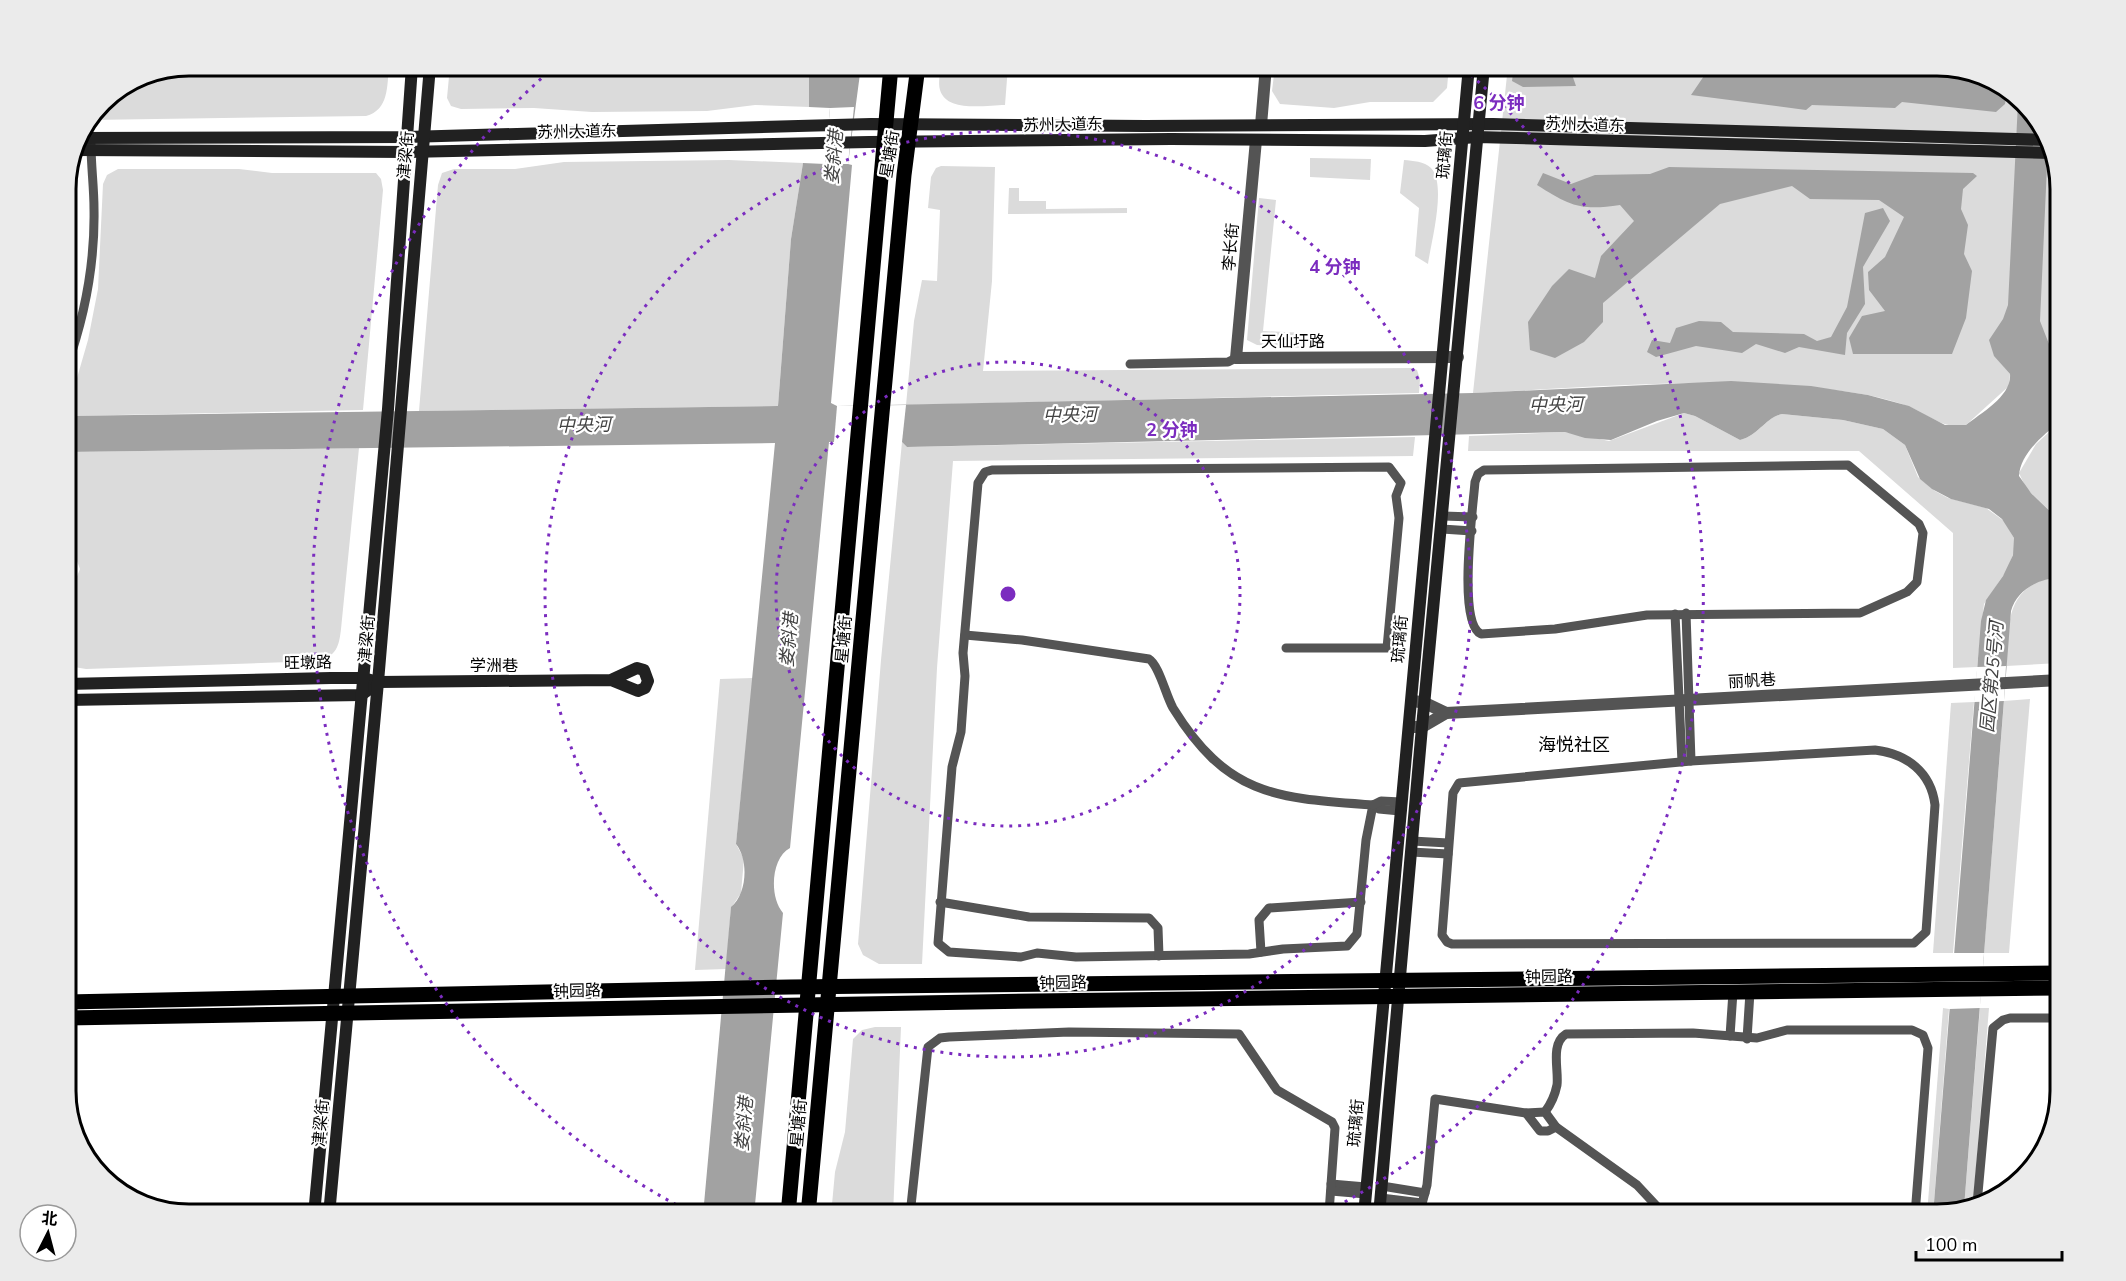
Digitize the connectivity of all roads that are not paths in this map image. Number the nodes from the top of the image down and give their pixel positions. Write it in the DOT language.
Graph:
graph roads {
  1 [pos="1260,76"];
  2 [pos="1265,76"];
  3 [pos="1468,76"];
  4 [pos="1483,76"];
  5 [pos="411,77"];
  6 [pos="429,77"];
  7 [pos="890,77"];
  8 [pos="917,77"];
  9 [pos="885,124"];
  10 [pos="912,124"];
  11 [pos="1463,124"];
  12 [pos="1479,124"];
  13 [pos="1258,125"];
  14 [pos="407,137"];
  15 [pos="423,137"];
  16 [pos="1477,137"];
  17 [pos="1462,138"];
  18 [pos="1256,140"];
  19 [pos="2039,141"];
  20 [pos="87,142"];
  21 [pos="87,142"];
  22 [pos="884,142"];
  23 [pos="909,143"];
  24 [pos="86,144"];
  25 [pos="2013,146"];
  26 [pos="422,151"];
  27 [pos="407,152"];
  28 [pos="2043,152"];
  29 [pos="77,338"];
  30 [pos="1443,356"];
  31 [pos="1458,357"];
  32 [pos="1236,358"];
  33 [pos="1130,364"];
  34 [pos="1443,516"];
  35 [pos="1473,517"];
  36 [pos="1442,529"];
  37 [pos="1472,531"];
  38 [pos="1686,613"];
  39 [pos="1675,614"];
  40 [pos="965,635"];
  41 [pos="1286,648"];
  42 [pos="363,678"];
  43 [pos="610,680"];
  44 [pos="2050,681"];
  45 [pos="378,682"];
  46 [pos="77,684"];
  47 [pos="361,695"];
  48 [pos="77,700"];
  49 [pos="1683,700"];
  50 [pos="1410,701"];
  51 [pos="1425,703"];
  52 [pos="1446,713"];
  53 [pos="1407,727"];
  54 [pos="1422,727"];
  55 [pos="1686,761"];
  56 [pos="1372,805"];
  57 [pos="1400,807"];
  58 [pos="1449,843"];
  59 [pos="1412,846"];
  60 [pos="1448,854"];
  61 [pos="940,902"];
  62 [pos="1360,902"];
  63 [pos="1261,952"];
  64 [pos="1159,956"];
  65 [pos="2050,974"];
  66 [pos="1400,980"];
  67 [pos="1384,981"];
  68 [pos="1951,981"];
  69 [pos="1982,981"];
  70 [pos="829,986"];
  71 [pos="808,987"];
  72 [pos="2050,987"];
  73 [pos="1733,992"];
  74 [pos="1750,992"];
  75 [pos="341,995"];
  76 [pos="1383,998"];
  77 [pos="1398,998"];
  78 [pos="77,1002"];
  79 [pos="806,1005"];
  80 [pos="827,1005"];
  81 [pos="340,1012"];
  82 [pos="77,1018"];
  83 [pos="2050,1018"];
  84 [pos="1730,1036"];
  85 [pos="1747,1039"];
  86 [pos="1545,1112"];
  87 [pos="1526,1113"];
  88 [pos="1556,1127"];
  89 [pos="1331,1188"];
  90 [pos="1366,1190"];
  91 [pos="1381,1192"];
  92 [pos="1425,1193"];
  93 [pos="1978,1197"];
  94 [pos="1422,1203"];
  95 [pos="315,1204"];
  96 [pos="330,1204"];
  97 [pos="789,1204"];
  98 [pos="809,1204"];
  99 [pos="911,1204"];
  100 [pos="1330,1204"];
  101 [pos="1365,1204"];
  102 [pos="1380,1204"];
  103 [pos="1655,1204"];
  104 [pos="1916,1204"];
  1 -- 13 [label="street"];
  2 -- 13 [label="street"];
  3 -- 11 [label="main road, 琉璃街"];
  4 -- 12 [label="main road, 琉璃街"];
  5 -- 14 [label="main road, 津梁街"];
  6 -- 15 [label="main road, 津梁街"];
  7 -- 9 [label="main road, 星塘街"];
  8 -- 10 [label="main road, 星塘街"];
  9 -- 10 [label="main road, 苏州大道东"];
  9 -- 15 [label="main road, 苏州大道东"];
  9 -- 22 [label="main road, 星塘街"];
  10 -- 13 [label="main road, 苏州大道东"];
  10 -- 23 [label="main road, 星塘街"];
  11 -- 12 [label="main road, 苏州大道东"];
  11 -- 13 [label="main road, 苏州大道东"];
  11 -- 17 [label="main road, 琉璃街"];
  12 -- 16 [label="main road, 琉璃街"];
  12 -- 25 [label="main road, 苏州大道东"];
  14 -- 15 [label="main road, 苏州大道东"];
  14 -- 20 [label="main road, 苏州大道东"];
  14 -- 27 [label="main road, 津梁街"];
  15 -- 26 [label="main road, 津梁街"];
  16 -- 17 [label="main road, 苏州大道东"];
  16 -- 25 [label="main road, 苏州大道东"];
  16 -- 31 [label="main road, 琉璃街"];
  17 -- 18 [label="main road, 苏州大道东"];
  17 -- 30 [label="main road, 琉璃街"];
  18 -- 23 [label="main road, 苏州大道东"];
  18 -- 32 [label="street, 李长街"];
  19 -- 25 [label="main road, 苏州大道东"];
  21 -- 27 [label="main road, 苏州大道东"];
  22 -- 23 [label="main road, 苏州大道东"];
  22 -- 26 [label="main road, 苏州大道东"];
  22 -- 71 [label="main road, 星塘街"];
  23 -- 70 [label="main road, 星塘街"];
  24 -- 29 [label="street"];
  25 -- 28 [label="main road, 苏州大道东"];
  26 -- 27 [label="main road, 苏州大道东"];
  26 -- 45 [label="main road, 津梁街"];
  27 -- 42 [label="main road, 津梁街"];
  30 -- 31 [label="street, 天仙圩路"];
  30 -- 32 [label="street, 天仙圩路"];
  30 -- 50 [label="main road, 琉璃街"];
  31 -- 34 [label="main road, 琉璃街"];
  32 -- 33 [label="street, 天仙圩路"];
  34 -- 35 [label="street"];
  34 -- 36 [label="main road, 琉璃街"];
  35 -- 37 [label="street"];
  35 -- 38 [label="street"];
  36 -- 37 [label="street"];
  36 -- 51 [label="main road, 琉璃街"];
  37 -- 39 [label="street"];
  38 -- 39 [label="street"];
  38 -- 49 [label="street"];
  39 -- 49 [label="street"];
  40 -- 41 [label="street"];
  40 -- 56 [label="street"];
  40 -- 61 [label="street"];
  42 -- 45 [label="main road, 旺墩路"];
  42 -- 46 [label="main road, 旺墩路"];
  42 -- 47 [label="main road, 津梁街"];
  43 -- 45 [label="main road, 学洲巷"];
  44 -- 49 [label="street, 丽帆巷"];
  45 -- 47 [label="main road"];
  45 -- 75 [label="main road, 津梁街"];
  47 -- 48 [label="main road, 旺墩路"];
  47 -- 75 [label="main road, 津梁街"];
  49 -- 52 [label="street, 丽帆巷"];
  49 -- 55 [label="street"];
  50 -- 51 [label="street, 丽帆巷"];
  50 -- 53 [label="main road, 琉璃街"];
  51 -- 52 [label="street, 丽帆巷"];
  51 -- 54 [label="main road, 琉璃街"];
  52 -- 54 [label="street, 丽帆巷"];
  53 -- 54 [label="street"];
  53 -- 57 [label="main road, 琉璃街"];
  54 -- 59 [label="main road, 琉璃街"];
  55 -- 58 [label="street"];
  55 -- 60 [label="street"];
  56 -- 57 [label="street"];
  56 -- 62 [label="street"];
  57 -- 67 [label="main road, 琉璃街"];
  58 -- 59 [label="street"];
  58 -- 60 [label="street"];
  59 -- 60 [label="street"];
  59 -- 66 [label="main road, 琉璃街"];
  61 -- 64 [label="street"];
  61 -- 64 [label="street"];
  62 -- 63 [label="street"];
  62 -- 63 [label="street"];
  63 -- 64 [label="street"];
  65 -- 69 [label="main road, 钟园路"];
  66 -- 67 [label="main road, 钟园路"];
  66 -- 68 [label="main road, 钟园路"];
  66 -- 77 [label="main road, 琉璃街"];
  67 -- 70 [label="main road, 钟园路"];
  67 -- 76 [label="main road, 琉璃街"];
  68 -- 69 [label="main road, 钟园路"];
  68 -- 74 [label="main road, 钟园路"];
  69 -- 72 [label="main road, 钟园路"];
  70 -- 71 [label="main road, 钟园路"];
  70 -- 80 [label="main road, 星塘街"];
  71 -- 75 [label="main road, 钟园路"];
  71 -- 79 [label="main road, 星塘街"];
  73 -- 74 [label="main road, 钟园路"];
  73 -- 77 [label="main road, 钟园路"];
  73 -- 84 [label="street"];
  74 -- 85 [label="street"];
  75 -- 78 [label="main road, 钟园路"];
  75 -- 81 [label="main road, 津梁街"];
  76 -- 77 [label="main road, 钟园路"];
  76 -- 80 [label="main road, 钟园路"];
  76 -- 90 [label="main road, 琉璃街"];
  77 -- 91 [label="main road, 琉璃街"];
  79 -- 80 [label="main road, 钟园路"];
  79 -- 81 [label="main road, 钟园路"];
  79 -- 97 [label="main road, 星塘街"];
  80 -- 98 [label="main road, 星塘街"];
  81 -- 82 [label="main road, 钟园路"];
  81 -- 95 [label="main road, 津梁街"];
  81 -- 96 [label="main road, 津梁街"];
  83 -- 93 [label="street"];
  84 -- 85 [label="street"];
  84 -- 86 [label="street"];
  85 -- 104 [label="street"];
  86 -- 87 [label="street"];
  86 -- 88 [label="street"];
  87 -- 88 [label="street"];
  87 -- 92 [label="street"];
  88 -- 103 [label="street"];
  89 -- 90 [label="street"];
  89 -- 99 [label="street"];
  89 -- 100 [label="street"];
  90 -- 101 [label="main road, 琉璃街"];
  91 -- 92 [label="street"];
  91 -- 94 [label="street"];
  91 -- 102 [label="main road, 琉璃街"];
  92 -- 94 [label="street"];
}
